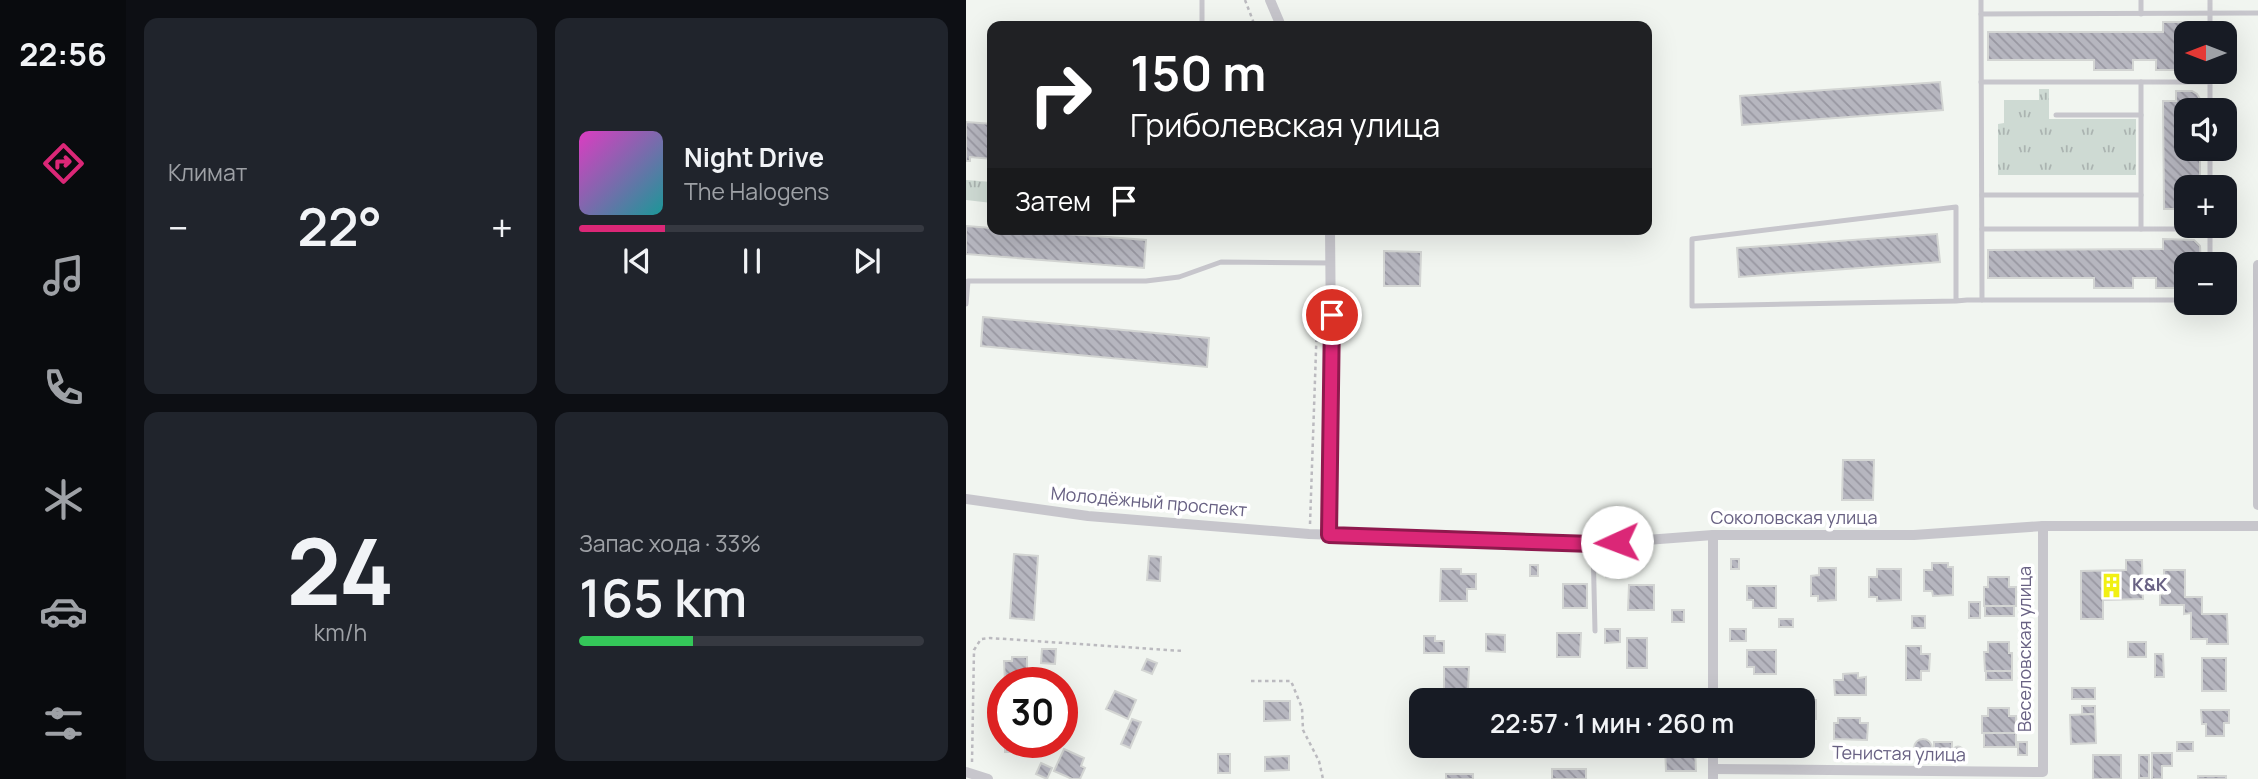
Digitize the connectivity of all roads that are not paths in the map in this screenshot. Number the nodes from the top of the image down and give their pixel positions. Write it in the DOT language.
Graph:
graph roads {
  1 [pos="1202,0"];
  2 [pos="1270,0"];
  3 [pos="1981,0"];
  4 [pos="2141,0"];
  5 [pos="2210,0"];
  6 [pos="2141,13"];
  7 [pos="2210,13"];
  8 [pos="2258,13"];
  9 [pos="1981,14"];
  10 [pos="1202,21"];
  11 [pos="1279,21"];
  12 [pos="2210,21"];
  13 [pos="1981,82"];
  14 [pos="2141,82"];
  15 [pos="2174,82"];
  16 [pos="2056,115"];
  17 [pos="2141,115"];
  18 [pos="1982,195"];
  19 [pos="2141,195"];
  20 [pos="2174,228"];
  21 [pos="1982,229"];
  22 [pos="2141,229"];
  23 [pos="1329,235"];
  24 [pos="1326,262"];
  25 [pos="2258,265"];
  26 [pos="967,281"];
  27 [pos="1956,300"];
  28 [pos="1982,300"];
  29 [pos="2174,300"];
  30 [pos="966,304"];
  31 [pos="966,499"];
  32 [pos="2258,505"];
  33 [pos="2043,526"];
  34 [pos="2258,526"];
  35 [pos="1329,535"];
  36 [pos="1713,535"];
  37 [pos="1593,544"];
  38 [pos="1595,631"];
  39 [pos="1713,688"];
  40 [pos="969,772"];
  41 [pos="2043,772"];
  42 [pos="1713,774"];
  43 [pos="1953,776"];
  44 [pos="988,779"];
  1 -- 10 [label="lane"];
  2 -- 11 [label="street"];
  3 -- 9 [label="lane"];
  4 -- 6 [label="lane"];
  5 -- 7 [label="lane"];
  6 -- 7 [label="lane"];
  6 -- 9 [label="lane"];
  7 -- 8 [label="lane"];
  7 -- 12 [label="lane"];
  9 -- 13 [label="lane"];
  13 -- 14 [label="lane"];
  13 -- 18 [label="lane"];
  14 -- 15 [label="lane"];
  14 -- 17 [label="lane"];
  16 -- 17 [label="lane"];
  17 -- 19 [label="lane"];
  18 -- 19 [label="lane"];
  18 -- 21 [label="lane"];
  19 -- 22 [label="lane"];
  20 -- 22 [label="lane"];
  21 -- 22 [label="lane"];
  21 -- 28 [label="lane"];
  23 -- 24 [label="street"];
  24 -- 26 [label="lane"];
  24 -- 35 [label="street"];
  25 -- 32 [label="street"];
  26 -- 30 [label="lane"];
  27 -- 27 [label="lane"];
  27 -- 28 [label="lane"];
  28 -- 29 [label="lane"];
  31 -- 35 [label="street, Молодёжный проспект"];
  33 -- 34 [label="street, Соколовская улица"];
  33 -- 36 [label="street, Соколовская улица"];
  33 -- 41 [label="street, Веселовская улица"];
  35 -- 37 [label="street, Соколовская улица"];
  36 -- 37 [label="street, Соколовская улица"];
  36 -- 39 [label="street"];
  37 -- 38 [label="lane"];
  40 -- 44 [label="street"];
  41 -- 43 [label="street, Тенистая улица"];
  42 -- 43 [label="street, Тенистая улица"];
}
